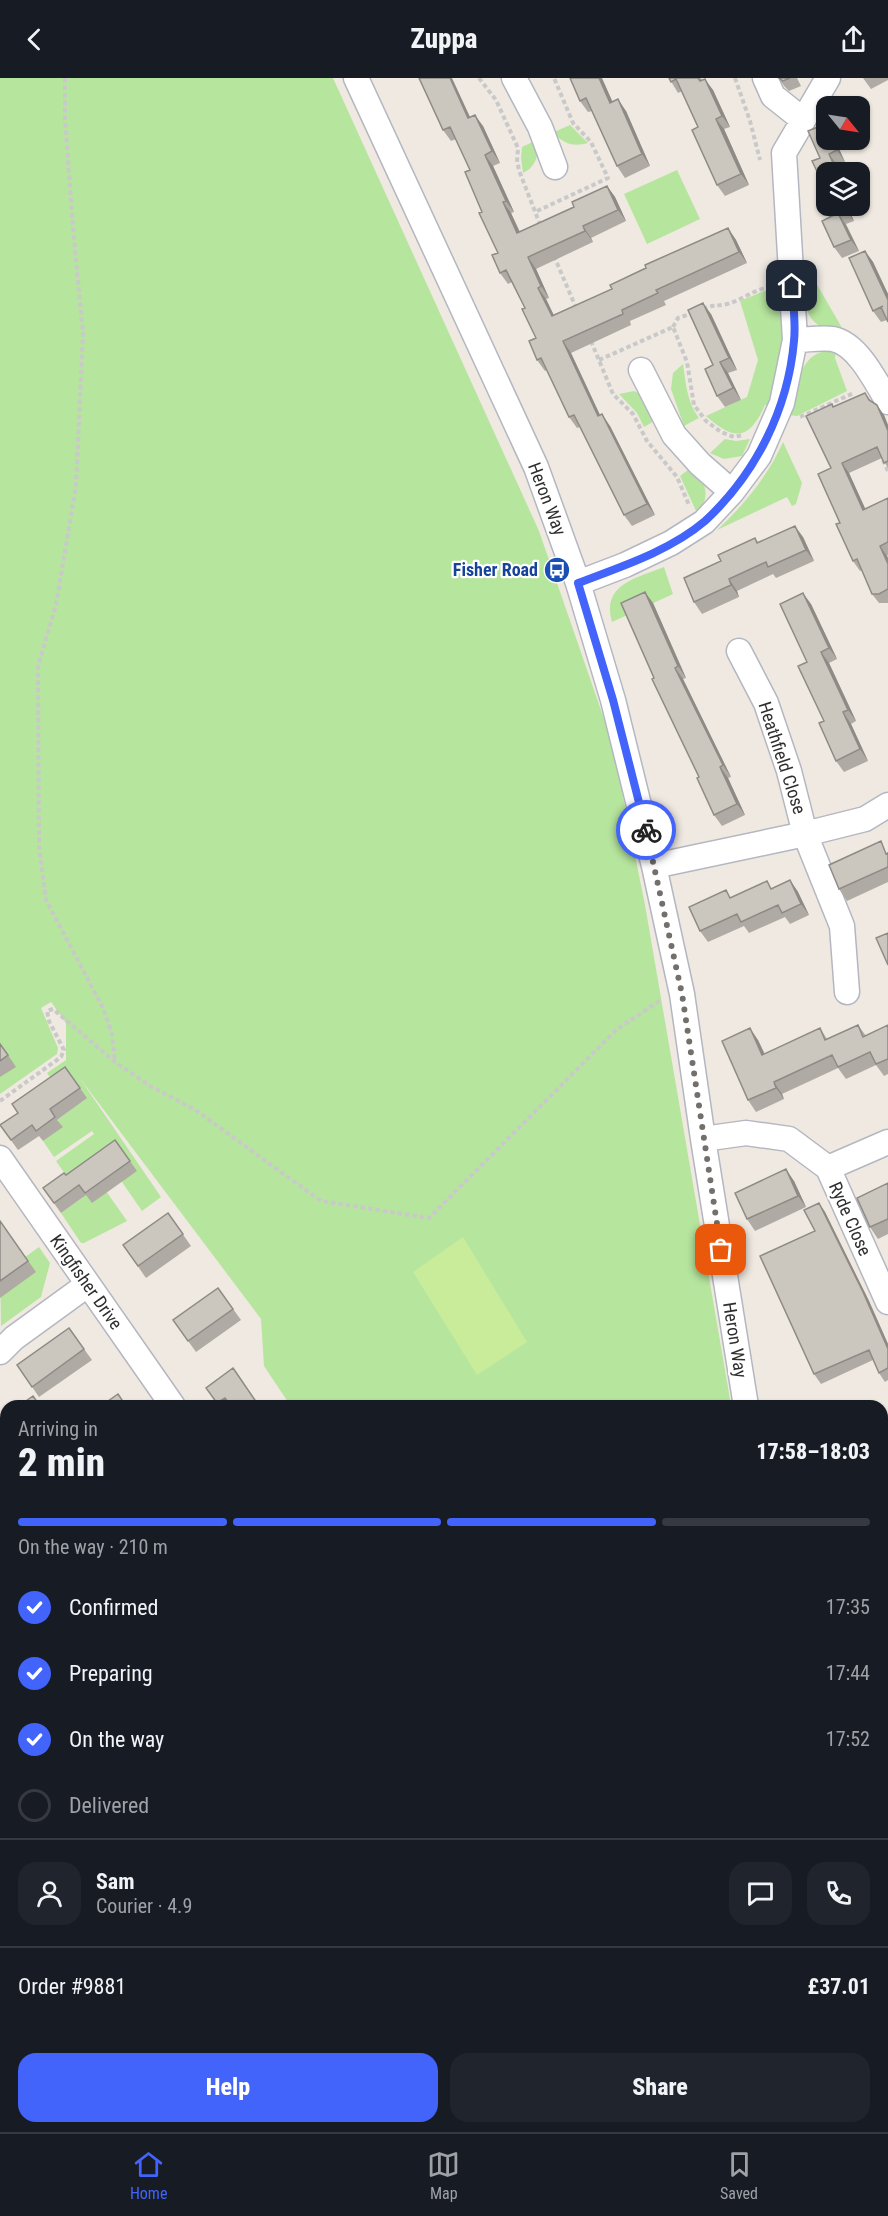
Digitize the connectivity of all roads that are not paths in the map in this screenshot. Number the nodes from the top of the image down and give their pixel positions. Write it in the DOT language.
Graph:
graph roads {
  1 [pos="514,78"];
  2 [pos="765,78"];
  3 [pos="828,78"];
  4 [pos="361,80"];
  5 [pos="802,120"];
  6 [pos="555,167"];
  7 [pos="795,340"];
  8 [pos="641,370"];
  9 [pos="888,402"];
  10 [pos="732,492"];
  11 [pos="578,583"];
  12 [pos="739,651"];
  13 [pos="888,805"];
  14 [pos="805,834"];
  15 [pos="654,866"];
  16 [pos="847,992"];
  17 [pos="703,1139"];
  18 [pos="888,1142"];
  19 [pos="0,1158"];
  20 [pos="828,1168"];
  21 [pos="87,1285"];
  22 [pos="888,1302"];
  23 [pos="0,1352"];
  24 [pos="169,1400"];
  25 [pos="745,1400"];
  1 -- 6 [label="street"];
  2 -- 5 [label="street"];
  3 -- 5 [label="street"];
  4 -- 11 [label="street, Heron Way"];
  5 -- 7 [label="street"];
  7 -- 9 [label="street"];
  7 -- 10 [label="street"];
  8 -- 10 [label="street"];
  10 -- 11 [label="street"];
  11 -- 15 [label="street, Heron Way"];
  12 -- 14 [label="street, Heathfield Close"];
  13 -- 14 [label="street, Heathfield Close"];
  14 -- 15 [label="street, Heathfield Close"];
  14 -- 16 [label="street"];
  15 -- 17 [label="street, Heron Way"];
  17 -- 20 [label="street, Ryde Close"];
  17 -- 25 [label="street, Heron Way"];
  18 -- 20 [label="street, Ryde Close"];
  19 -- 21 [label="street, Kingfisher Drive"];
  20 -- 22 [label="street, Ryde Close"];
  21 -- 23 [label="street"];
  21 -- 24 [label="street, Kingfisher Drive"];
}
